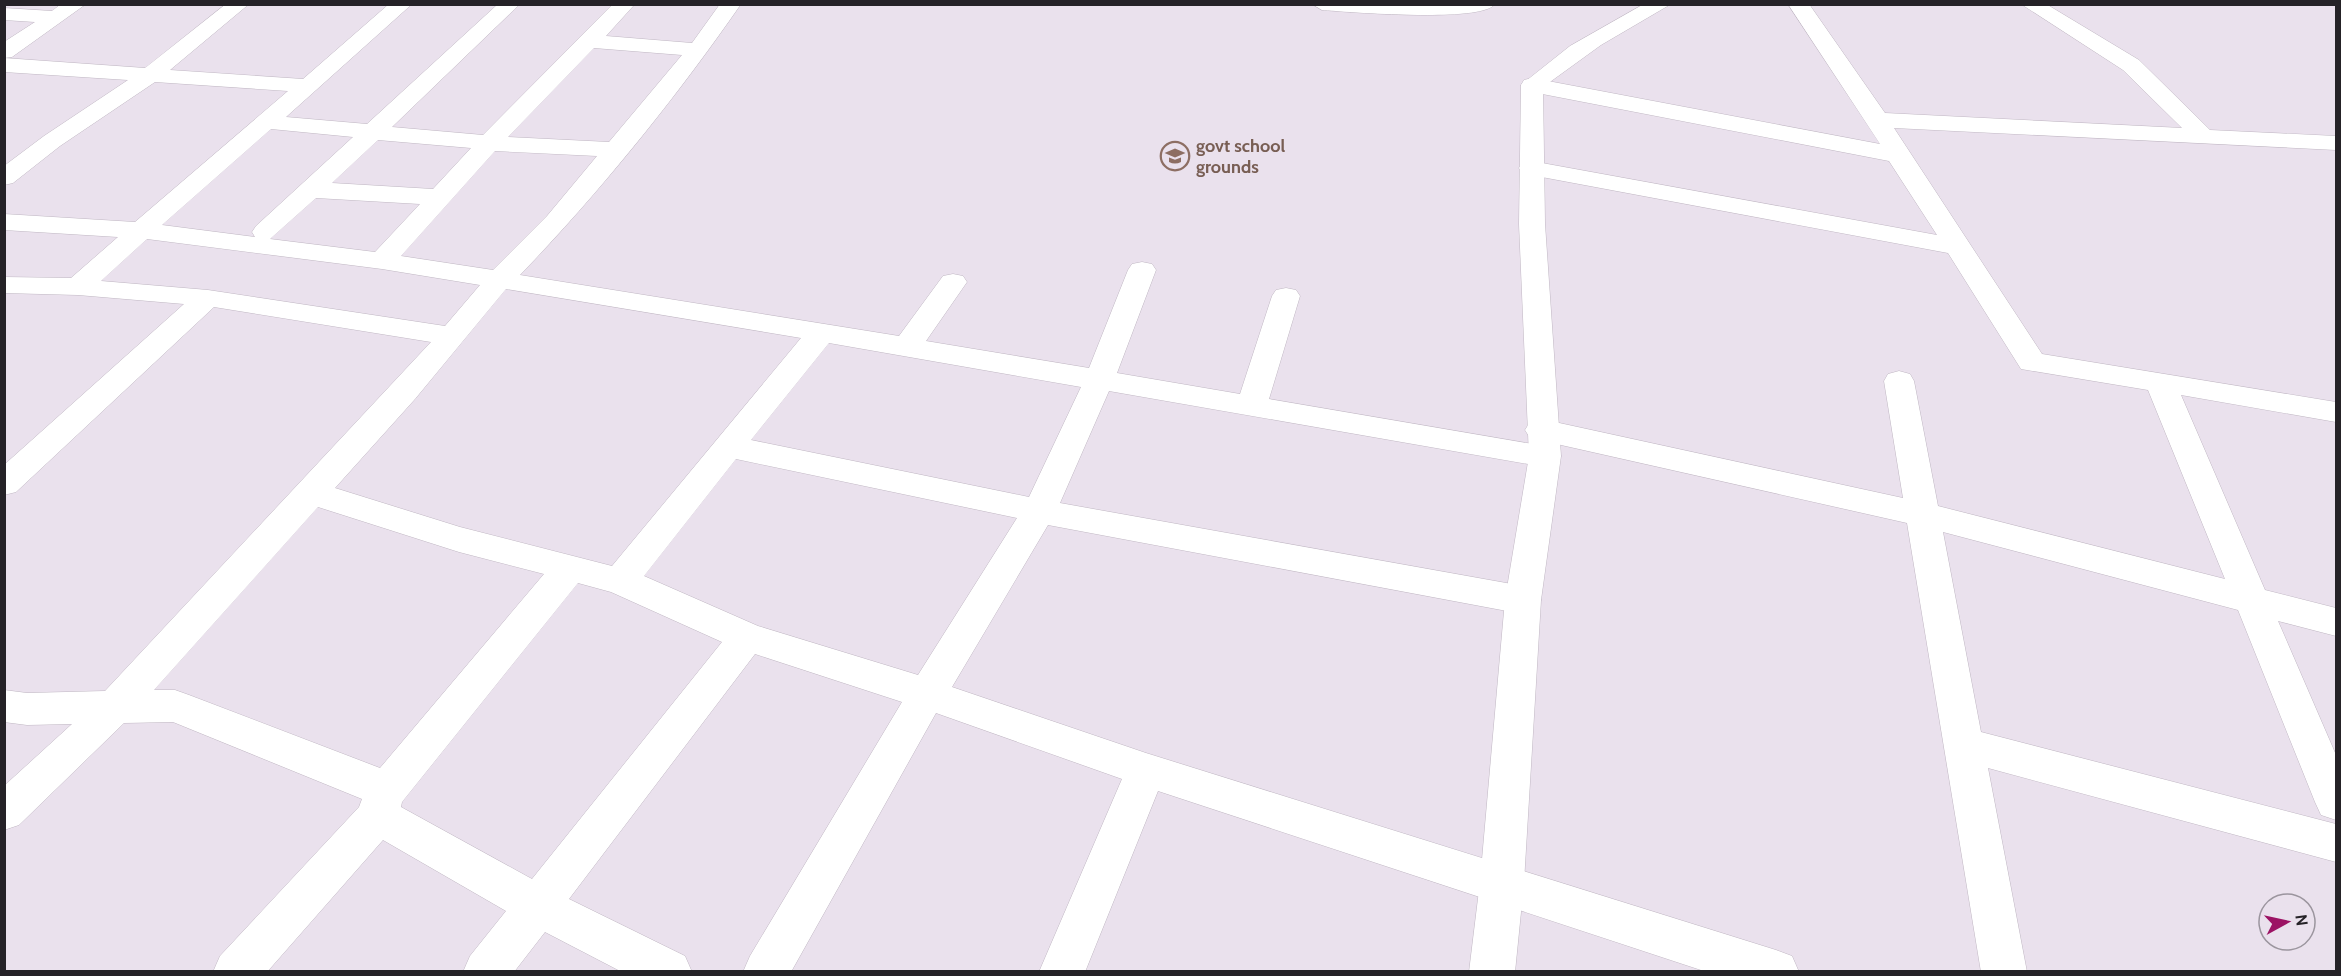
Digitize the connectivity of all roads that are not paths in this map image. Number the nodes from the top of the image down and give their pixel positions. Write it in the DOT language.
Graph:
graph roads {
  1 [pos="76,4"];
  2 [pos="239,4"];
  3 [pos="402,4"];
  4 [pos="510,4"];
  5 [pos="625,4"];
  6 [pos="731,4"];
  7 [pos="1322,4"];
  8 [pos="1485,4"];
  9 [pos="1661,4"];
  10 [pos="1798,4"];
  11 [pos="2031,4"];
  12 [pos="4,14"];
  13 [pos="57,17"];
  14 [pos="588,41"];
  15 [pos="698,50"];
  16 [pos="4,52"];
  17 [pos="4,65"];
  18 [pos="149,76"];
  19 [pos="1532,85"];
  20 [pos="310,86"];
  21 [pos="1878,120"];
  22 [pos="267,122"];
  23 [pos="370,133"];
  24 [pos="2203,136"];
  25 [pos="489,143"];
  26 [pos="2337,143"];
  27 [pos="616,150"];
  28 [pos="1898,155"];
  29 [pos="1531,168"];
  30 [pos="4,178"];
  31 [pos="312,190"];
  32 [pos="440,197"];
  33 [pos="4,222"];
  34 [pos="139,230"];
  35 [pos="265,232"];
  36 [pos="1957,247"];
  37 [pos="382,261"];
  38 [pos="1142,270"];
  39 [pos="500,279"];
  40 [pos="953,282"];
  41 [pos="4,285"];
  42 [pos="78,287"];
  43 [pos="1286,296"];
  44 [pos="208,298"];
  45 [pos="821,333"];
  46 [pos="452,336"];
  47 [pos="907,346"];
  48 [pos="1100,381"];
  49 [pos="1899,381"];
  50 [pos="2160,382"];
  51 [pos="1251,407"];
  52 [pos="2337,412"];
  53 [pos="1543,443"];
  54 [pos="730,447"];
  55 [pos="4,484"];
  56 [pos="310,492"];
  57 [pos="1039,511"];
  58 [pos="1924,515"];
  59 [pos="570,568"];
  60 [pos="620,581"];
  61 [pos="1523,600"];
  62 [pos="2253,602"];
  63 [pos="2337,622"];
  64 [pos="747,637"];
  65 [pos="927,694"];
  66 [pos="4,706"];
  67 [pos="113,709"];
  68 [pos="1963,744"];
  69 [pos="1146,770"];
  70 [pos="2337,802"];
  71 [pos="381,806"];
  72 [pos="4,812"];
  73 [pos="2337,843"];
  74 [pos="1502,882"];
  75 [pos="539,906"];
  76 [pos="236,972"];
  77 [pos="486,972"];
  78 [pos="669,972"];
  79 [pos="766,972"];
  80 [pos="1062,972"];
  81 [pos="1492,972"];
  82 [pos="1776,972"];
  83 [pos="2004,972"];
  1 -- 13 [label="street"];
  2 -- 18 [label="street"];
  3 -- 20 [label="street"];
  4 -- 23 [label="street"];
  5 -- 14 [label="street"];
  6 -- 15 [label="street"];
  7 -- 8 [label="street"];
  9 -- 19 [label="street"];
  10 -- 21 [label="street"];
  11 -- 24 [label="street"];
  12 -- 13 [label="street"];
  13 -- 16 [label="street"];
  14 -- 15 [label="street"];
  14 -- 25 [label="street"];
  15 -- 27 [label="street"];
  17 -- 18 [label="street"];
  18 -- 20 [label="street"];
  18 -- 30 [label="street"];
  19 -- 28 [label="street"];
  19 -- 29 [label="street"];
  20 -- 22 [label="street"];
  21 -- 24 [label="street"];
  21 -- 28 [label="street"];
  22 -- 23 [label="street"];
  22 -- 34 [label="street"];
  23 -- 25 [label="street"];
  23 -- 31 [label="street"];
  24 -- 26 [label="street"];
  25 -- 27 [label="street"];
  25 -- 32 [label="street"];
  27 -- 39 [label="street"];
  28 -- 36 [label="street"];
  29 -- 36 [label="street"];
  29 -- 53 [label="street"];
  31 -- 32 [label="street"];
  31 -- 35 [label="street"];
  32 -- 37 [label="street"];
  33 -- 34 [label="street"];
  34 -- 37 [label="street"];
  34 -- 42 [label="street"];
  36 -- 50 [label="street"];
  37 -- 39 [label="street"];
  38 -- 48 [label="street"];
  39 -- 45 [label="street"];
  39 -- 46 [label="street"];
  40 -- 47 [label="street"];
  41 -- 42 [label="street"];
  42 -- 44 [label="street"];
  43 -- 51 [label="street"];
  44 -- 46 [label="street"];
  44 -- 55 [label="street"];
  45 -- 47 [label="street"];
  45 -- 54 [label="street"];
  46 -- 56 [label="street"];
  47 -- 48 [label="street"];
  48 -- 51 [label="street"];
  48 -- 57 [label="street"];
  49 -- 58 [label="street"];
  50 -- 52 [label="street"];
  50 -- 62 [label="street"];
  51 -- 53 [label="street"];
  53 -- 58 [label="street"];
  53 -- 61 [label="street"];
  54 -- 57 [label="street"];
  54 -- 60 [label="street"];
  56 -- 59 [label="street"];
  56 -- 67 [label="street"];
  57 -- 61 [label="street"];
  57 -- 65 [label="street"];
  58 -- 62 [label="street"];
  58 -- 68 [label="street"];
  59 -- 60 [label="street"];
  59 -- 71 [label="street"];
  60 -- 64 [label="street"];
  61 -- 74 [label="street"];
  62 -- 63 [label="street"];
  62 -- 70 [label="street"];
  64 -- 65 [label="street"];
  64 -- 75 [label="street"];
  65 -- 69 [label="street"];
  65 -- 79 [label="street"];
  66 -- 67 [label="street"];
  67 -- 71 [label="street"];
  67 -- 72 [label="street"];
  68 -- 73 [label="street"];
  68 -- 83 [label="street"];
  69 -- 74 [label="street"];
  69 -- 80 [label="street"];
  71 -- 75 [label="street"];
  71 -- 76 [label="street"];
  74 -- 81 [label="street"];
  74 -- 82 [label="street"];
  75 -- 77 [label="street"];
  75 -- 78 [label="street"];
}
